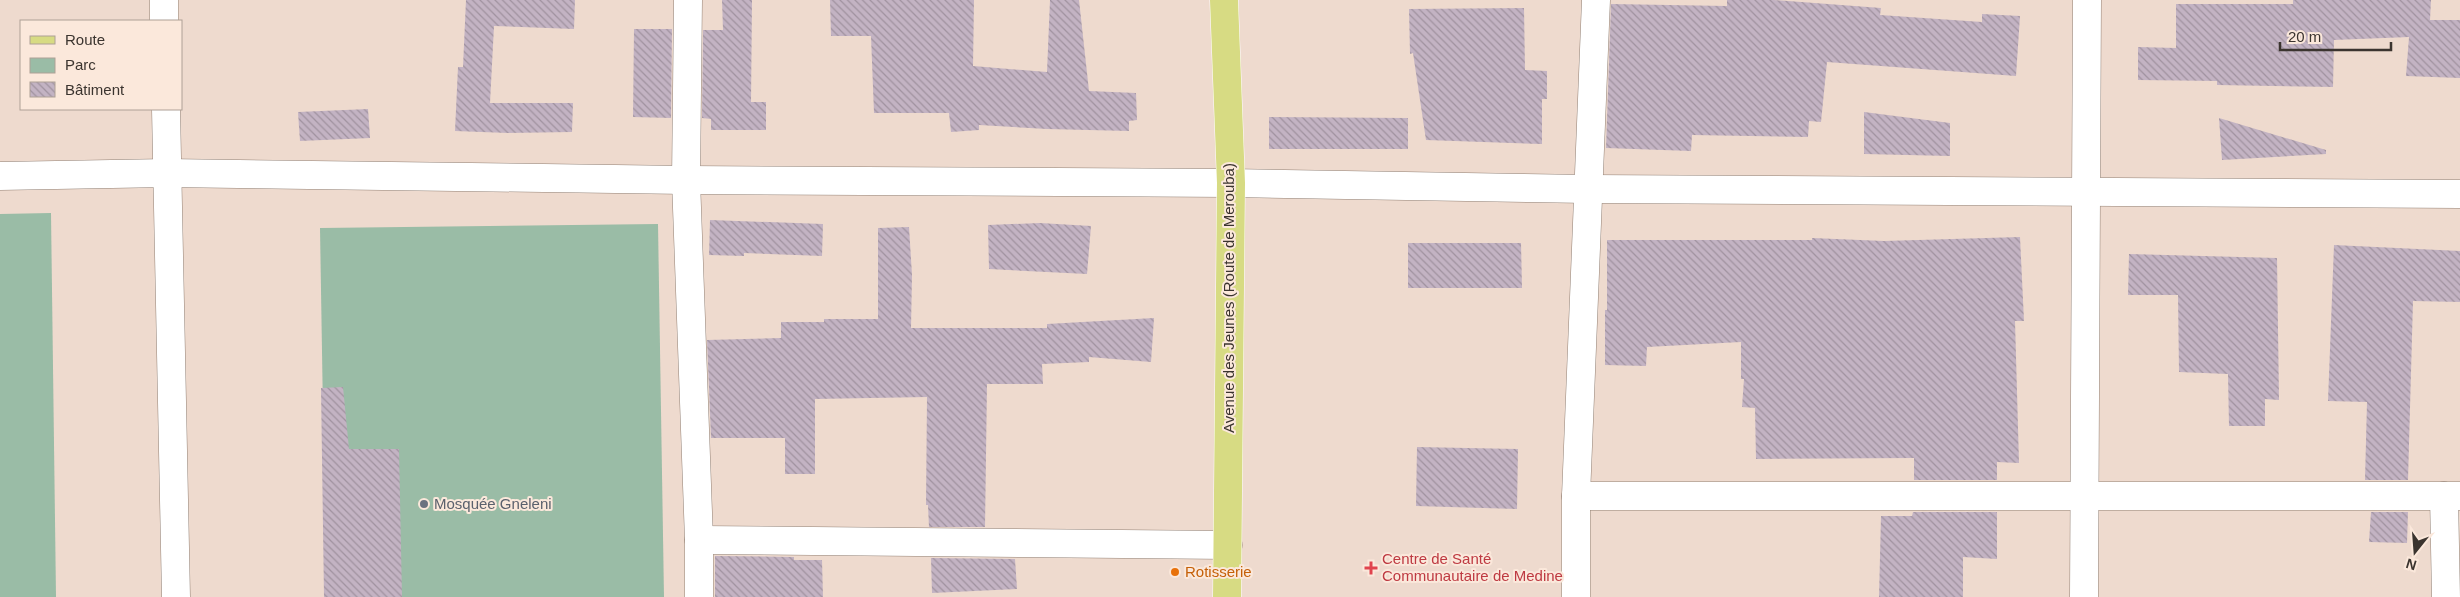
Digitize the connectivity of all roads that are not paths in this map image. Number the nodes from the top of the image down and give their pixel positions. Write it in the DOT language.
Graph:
graph roads {
  1 [pos="164,0"];
  2 [pos="688,0"];
  3 [pos="1224,0"];
  4 [pos="1596,0"];
  5 [pos="2087,0"];
  6 [pos="164,20"];
  7 [pos="166,110"];
  8 [pos="167,173"];
  9 [pos="0,176"];
  10 [pos="686,180"];
  11 [pos="1230,183"];
  12 [pos="1588,189"];
  13 [pos="2086,190"];
  14 [pos="2460,194"];
  15 [pos="2085,494"];
  16 [pos="1576,496"];
  17 [pos="2452,496"];
  18 [pos="699,540"];
  19 [pos="1228,544"];
  20 [pos="176,597"];
  21 [pos="699,597"];
  22 [pos="1227,597"];
  23 [pos="1576,597"];
  24 [pos="2084,597"];
  25 [pos="2446,597"];
  1 -- 6 [label="street"];
  2 -- 10 [label="street"];
  3 -- 11 [label="main road, Avenue des Jeunes (Route de Merouba)"];
  4 -- 12 [label="street"];
  5 -- 13 [label="street"];
  7 -- 8 [label="street"];
  8 -- 9 [label="street"];
  8 -- 10 [label="street"];
  8 -- 20 [label="street"];
  10 -- 11 [label="street"];
  10 -- 18 [label="street"];
  11 -- 12 [label="street"];
  11 -- 19 [label="main road, Avenue des Jeunes (Route de Merouba)"];
  12 -- 13 [label="street"];
  12 -- 16 [label="street"];
  13 -- 14 [label="street"];
  13 -- 15 [label="street"];
  15 -- 16 [label="street"];
  15 -- 17 [label="street"];
  15 -- 24 [label="street"];
  16 -- 23 [label="street"];
  17 -- 25 [label="street"];
  18 -- 19 [label="street"];
  18 -- 21 [label="street"];
  19 -- 22 [label="main road, Avenue des Jeunes (Route de Merouba)"];
}
